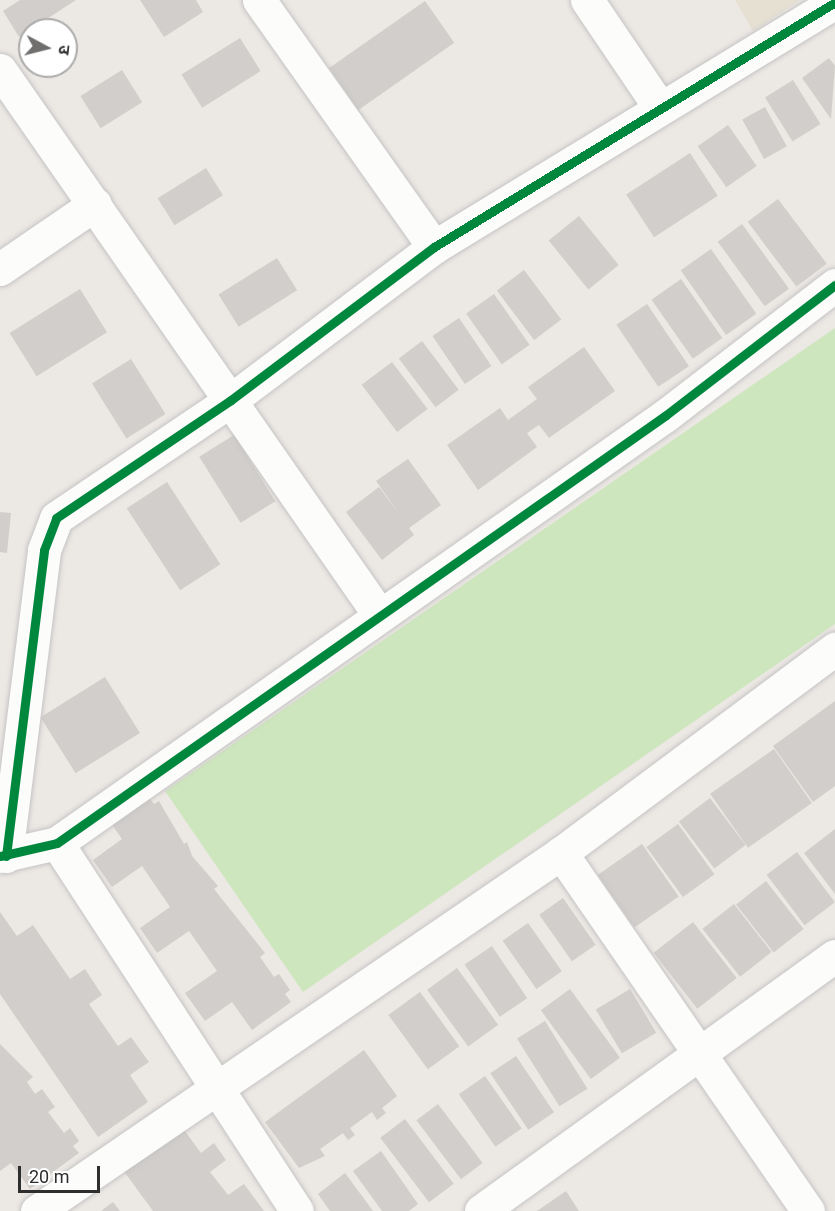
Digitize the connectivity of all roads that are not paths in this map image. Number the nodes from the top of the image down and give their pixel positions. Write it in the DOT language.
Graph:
graph roads {
  1 [pos="259,0"];
  2 [pos="587,0"];
  3 [pos="835,2"];
  4 [pos="0,70"];
  5 [pos="660,108"];
  6 [pos="95,204"];
  7 [pos="434,246"];
  8 [pos="0,269"];
  9 [pos="835,285"];
  10 [pos="231,400"];
  11 [pos="380,616"];
  12 [pos="835,649"];
  13 [pos="57,843"];
  14 [pos="561,853"];
  15 [pos="3,856"];
  16 [pos="835,956"];
  17 [pos="700,1051"];
  18 [pos="219,1091"];
  19 [pos="37,1211"];
  20 [pos="297,1211"];
  21 [pos="481,1211"];
  22 [pos="808,1211"];
  1 -- 7 [label="street"];
  2 -- 5 [label="street"];
  3 -- 5 [label="street"];
  4 -- 6 [label="street"];
  5 -- 7 [label="street"];
  6 -- 8 [label="street"];
  6 -- 10 [label="street"];
  7 -- 10 [label="street"];
  9 -- 11 [label="street"];
  10 -- 11 [label="street"];
  10 -- 15 [label="street"];
  11 -- 13 [label="street"];
  12 -- 14 [label="street"];
  13 -- 15 [label="street"];
  13 -- 18 [label="street"];
  14 -- 17 [label="street"];
  14 -- 18 [label="street"];
  16 -- 17 [label="street"];
  17 -- 21 [label="street"];
  17 -- 22 [label="street"];
  18 -- 19 [label="street"];
  18 -- 20 [label="street"];
}
